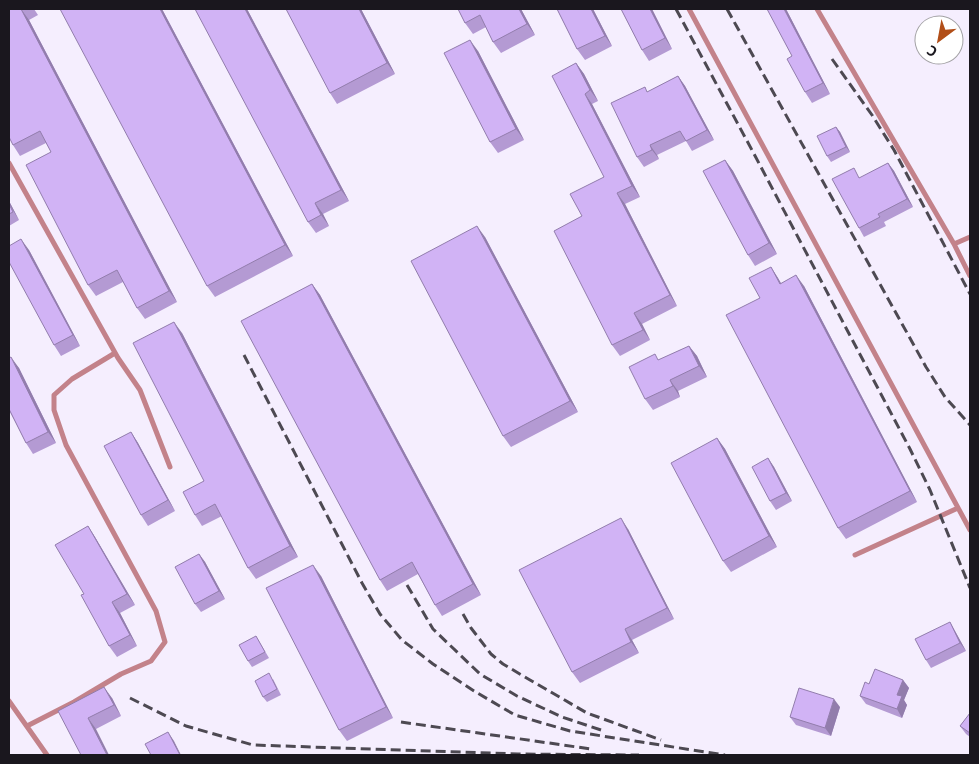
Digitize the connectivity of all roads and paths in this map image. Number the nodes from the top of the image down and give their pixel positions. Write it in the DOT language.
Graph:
graph roads {
  1 [pos="689,9"];
  2 [pos="817,9"];
  3 [pos="9,163"];
  4 [pos="970,238"];
  5 [pos="954,244"];
  6 [pos="970,276"];
  7 [pos="115,353"];
  8 [pos="170,467"];
  9 [pos="958,508"];
  10 [pos="970,530"];
  11 [pos="855,555"];
  12 [pos="9,701"];
  13 [pos="26,726"];
  14 [pos="47,755"];
  1 -- 9 [label="lane"];
  2 -- 5 [label="lane"];
  3 -- 7 [label="lane"];
  4 -- 5 [label="lane"];
  5 -- 6 [label="lane"];
  7 -- 8 [label="lane"];
  7 -- 13 [label="lane"];
  9 -- 10 [label="lane"];
  9 -- 11 [label="lane"];
  12 -- 13 [label="lane"];
  13 -- 14 [label="lane"];
}
